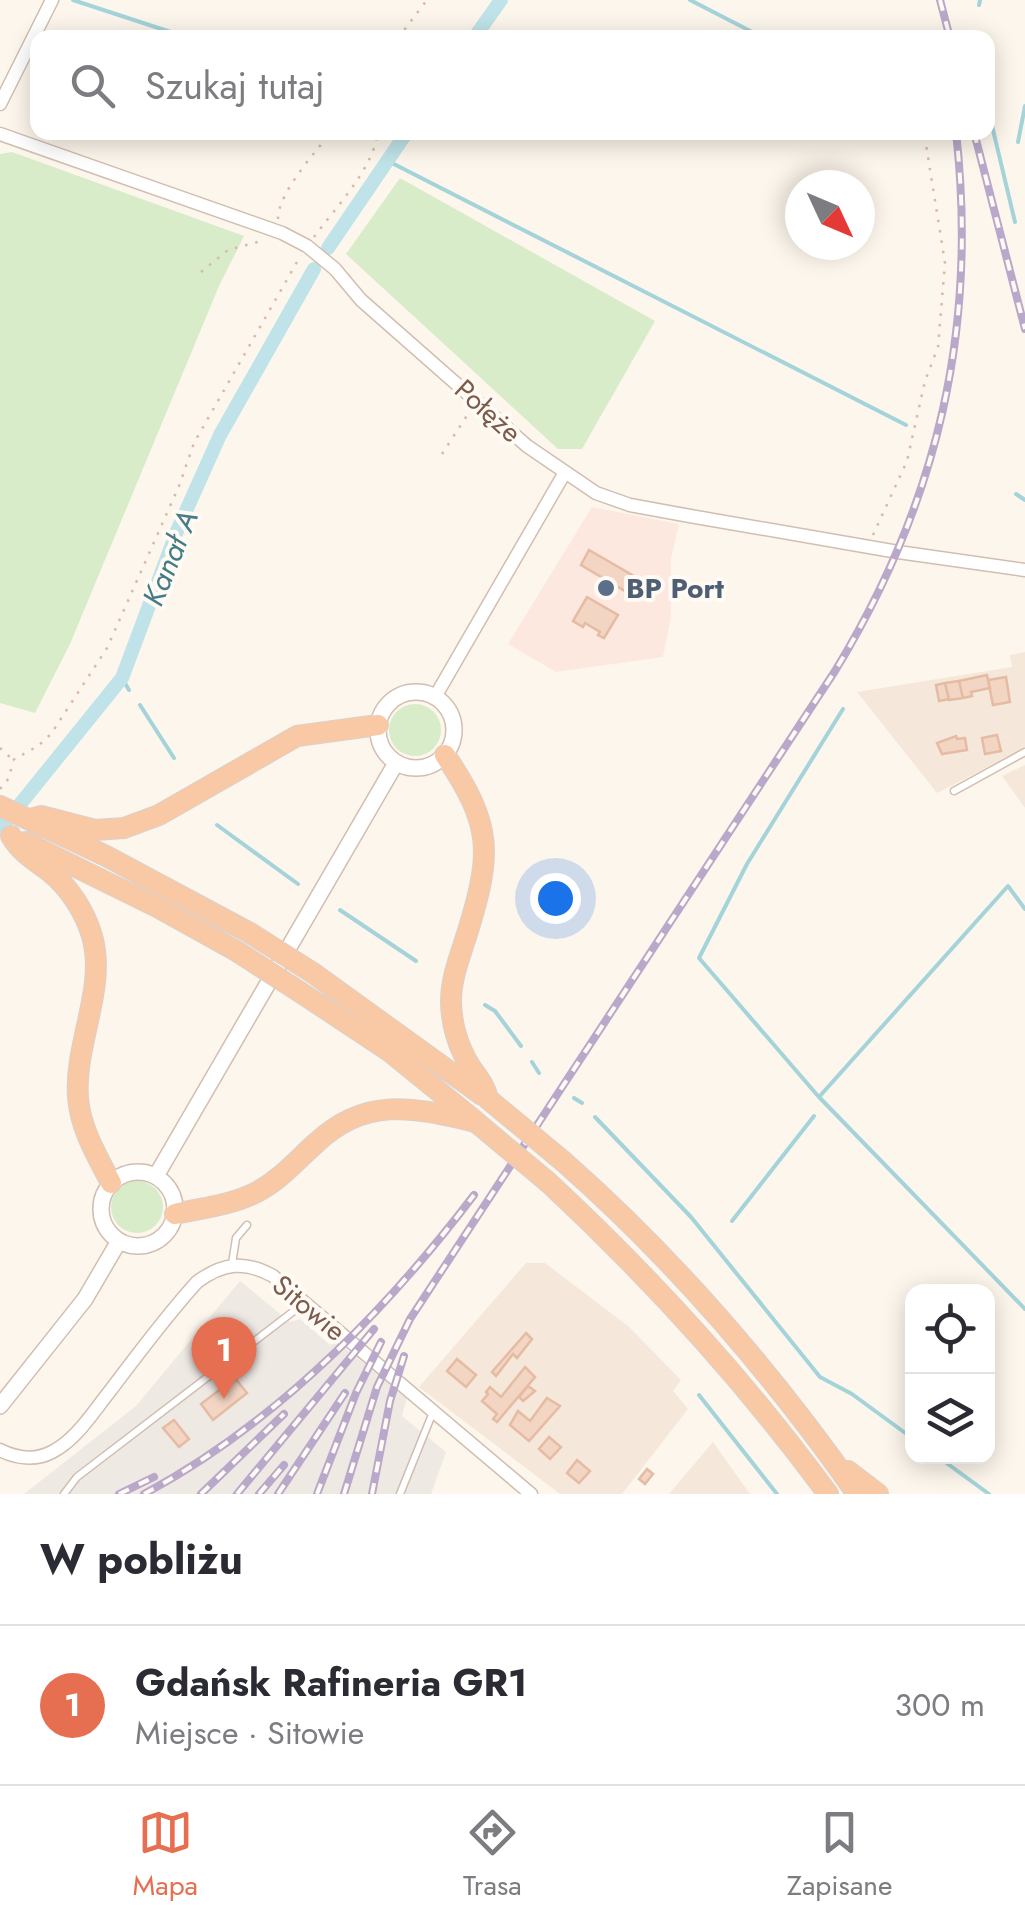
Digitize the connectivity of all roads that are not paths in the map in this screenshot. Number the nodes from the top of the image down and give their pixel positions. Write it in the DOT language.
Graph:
graph roads {
  1 [pos="52,0"];
  2 [pos="37,30"];
  3 [pos="30,44"];
  4 [pos="0,104"];
  5 [pos="0,134"];
  6 [pos="564,474"];
  7 [pos="1025,570"];
  8 [pos="435,698"];
  9 [pos="378,725"];
  10 [pos="1025,752"];
  11 [pos="445,755"];
  12 [pos="396,763"];
  13 [pos="954,791"];
  14 [pos="0,806"];
  15 [pos="30,818"];
  16 [pos="5,834"];
  17 [pos="488,1100"];
  18 [pos="476,1122"];
  19 [pos="156,1176"];
  20 [pos="111,1182"];
  21 [pos="175,1214"];
  22 [pos="247,1225"];
  23 [pos="118,1241"];
  24 [pos="232,1264"];
  25 [pos="304,1303"];
  26 [pos="0,1406"];
  27 [pos="432,1412"];
  28 [pos="0,1450"];
  29 [pos="834,1461"];
  30 [pos="64,1494"];
  31 [pos="400,1494"];
  32 [pos="531,1494"];
  33 [pos="828,1494"];
  34 [pos="857,1494"];
  35 [pos="878,1494"];
  1 -- 2 [label="street"];
  3 -- 4 [label="street"];
  5 -- 6 [label="street, Połęże"];
  6 -- 7 [label="street, Połęże"];
  6 -- 8 [label="street"];
  8 -- 9 [label="street"];
  8 -- 11 [label="street"];
  9 -- 12 [label="street"];
  9 -- 15 [label="highway"];
  10 -- 13 [label="lane"];
  11 -- 12 [label="street"];
  11 -- 17 [label="highway"];
  12 -- 19 [label="street"];
  14 -- 15 [label="highway"];
  15 -- 17 [label="highway, bridge"];
  16 -- 18 [label="highway, bridge"];
  16 -- 20 [label="highway"];
  17 -- 29 [label="highway, bridge"];
  18 -- 21 [label="highway"];
  18 -- 33 [label="highway, bridge"];
  19 -- 20 [label="street"];
  19 -- 21 [label="street"];
  20 -- 23 [label="street"];
  21 -- 23 [label="street"];
  22 -- 24 [label="lane"];
  23 -- 26 [label="street"];
  24 -- 25 [label="street, Sitowie"];
  24 -- 28 [label="street"];
  25 -- 27 [label="street, Sitowie"];
  25 -- 30 [label="lane"];
  27 -- 31 [label="lane"];
  27 -- 32 [label="street, Sitowie"];
  29 -- 34 [label="highway"];
  29 -- 35 [label="highway"];
}
